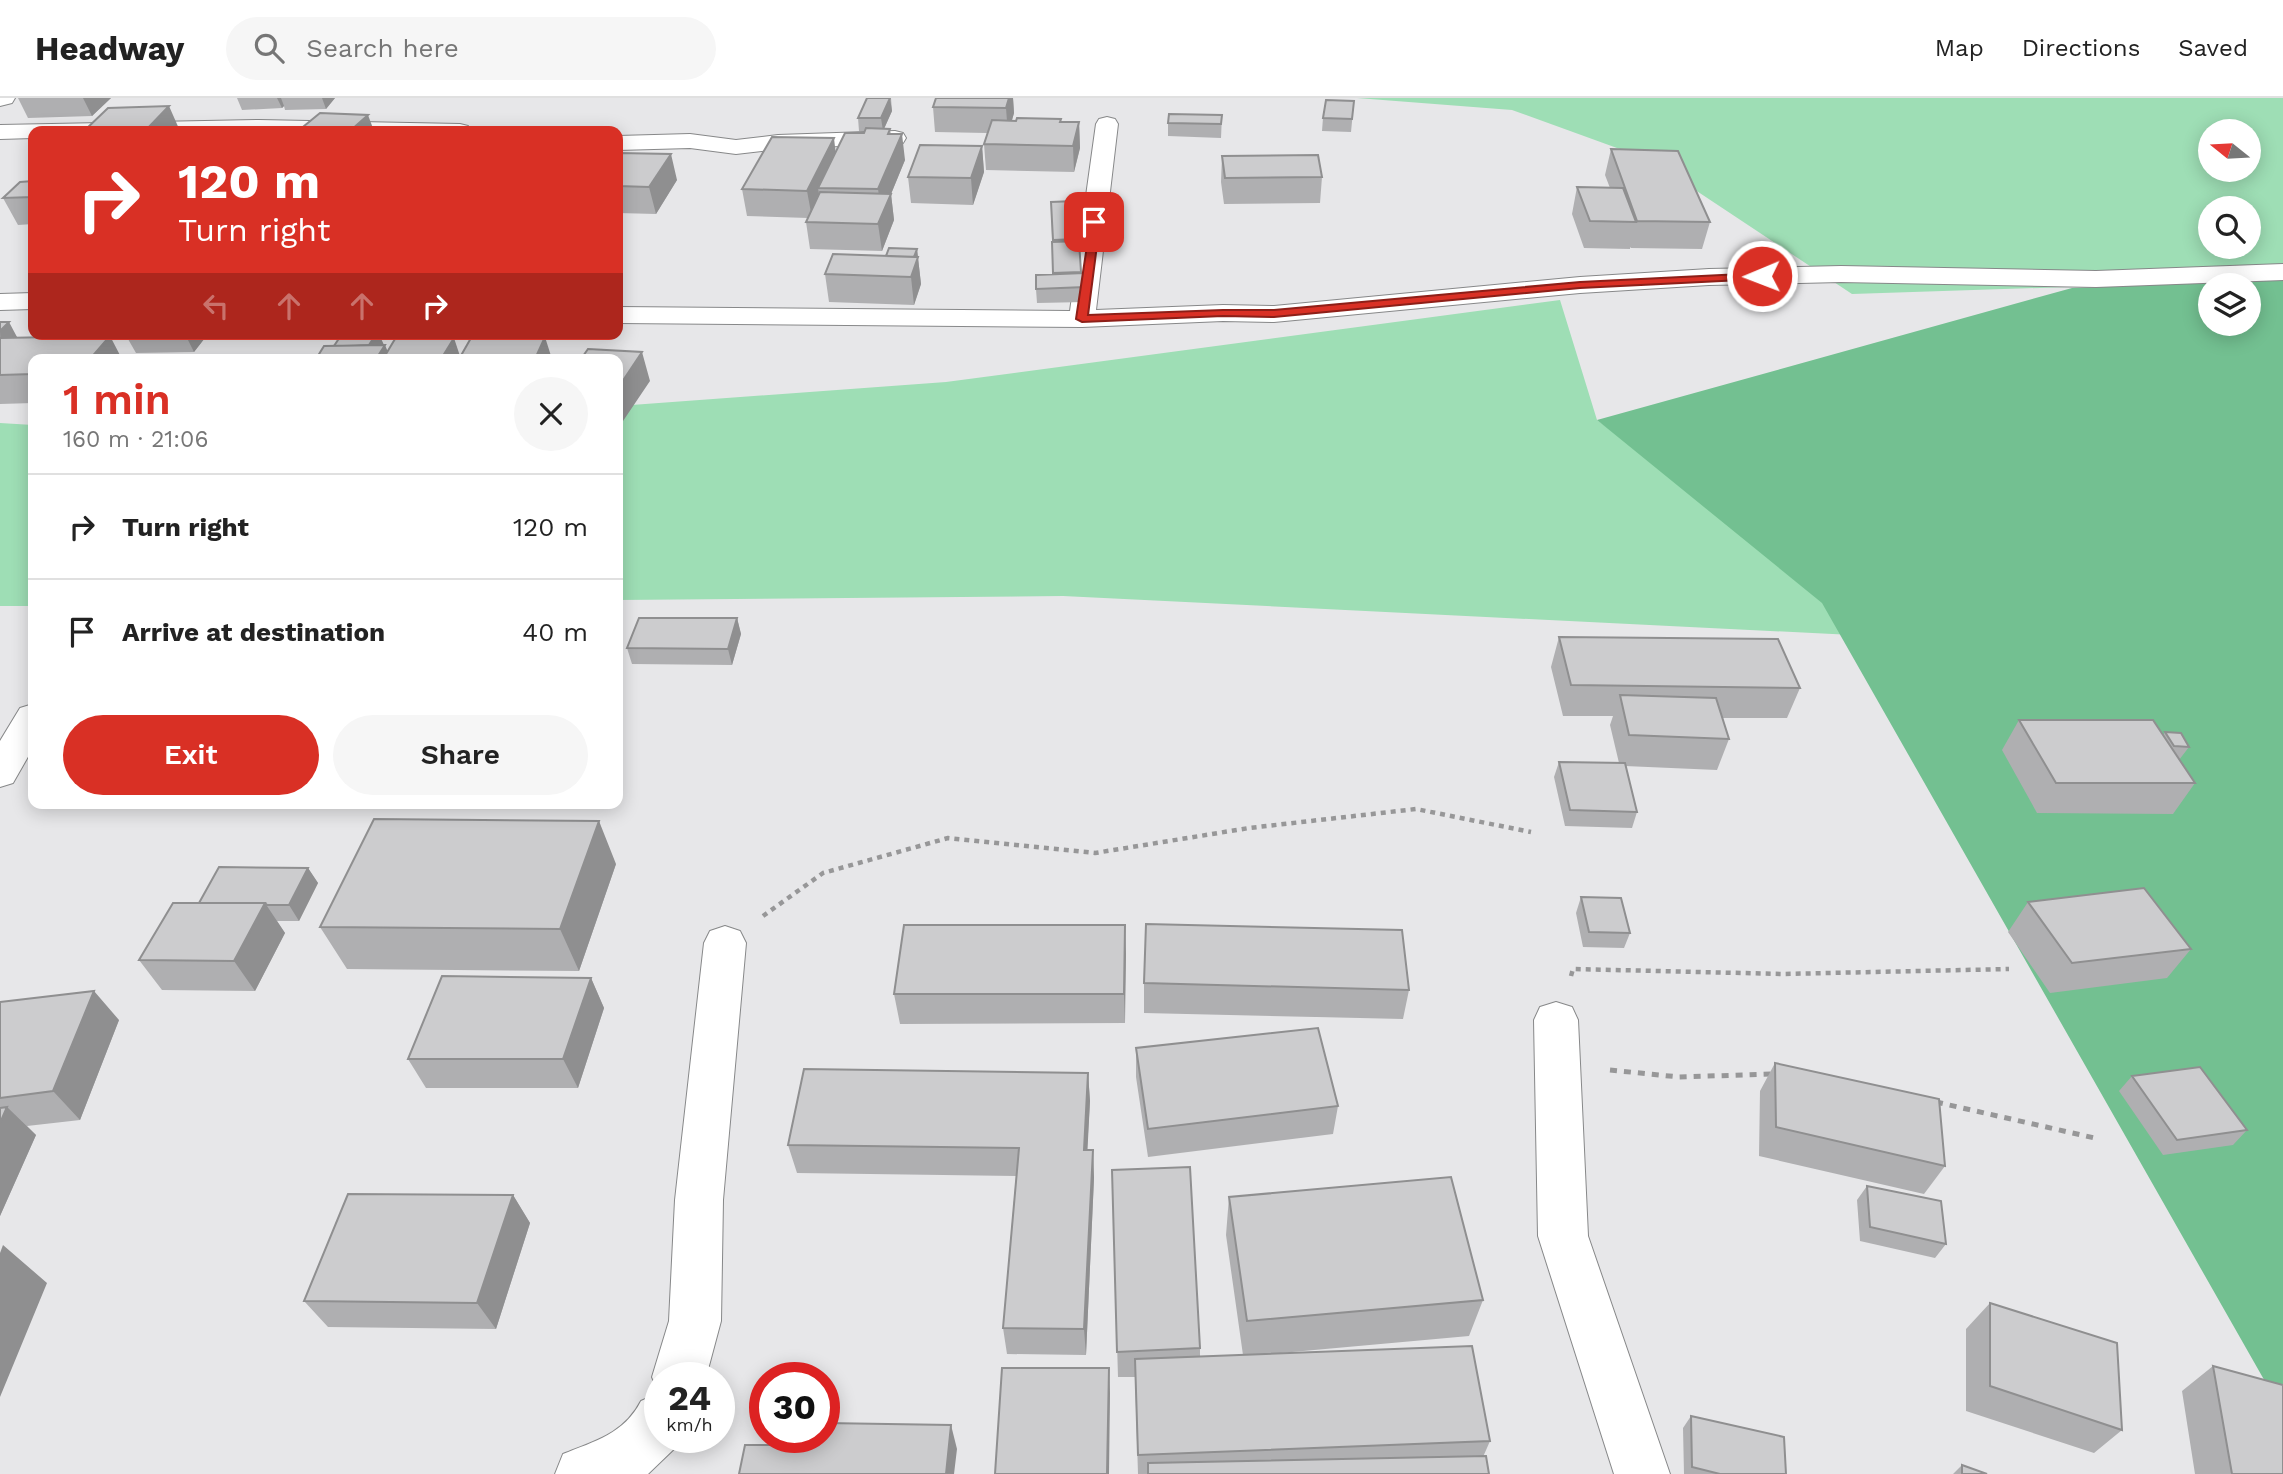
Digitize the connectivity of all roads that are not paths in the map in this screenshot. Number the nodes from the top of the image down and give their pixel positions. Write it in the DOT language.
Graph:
graph roads {
  1 [pos="1107,124"];
  2 [pos="28,131"];
  3 [pos="0,132"];
  4 [pos="895,138"];
  5 [pos="623,143"];
  6 [pos="2283,272"];
  7 [pos="28,301"];
  8 [pos="0,302"];
  9 [pos="623,314"];
  10 [pos="1082,319"];
  11 [pos="28,725"];
  12 [pos="0,773"];
  13 [pos="725,943"];
  14 [pos="1557,1043"];
  15 [pos="683,1362"];
  16 [pos="644,1440"];
  17 [pos="583,1474"];
  18 [pos="1642,1474"];
  1 -- 10 [label="street"];
  2 -- 3 [label="street"];
  4 -- 5 [label="street"];
  6 -- 10 [label="street"];
  7 -- 8 [label="street"];
  9 -- 10 [label="street"];
  11 -- 12 [label="street"];
  13 -- 15 [label="street"];
  14 -- 18 [label="street"];
  16 -- 17 [label="street"];
}
